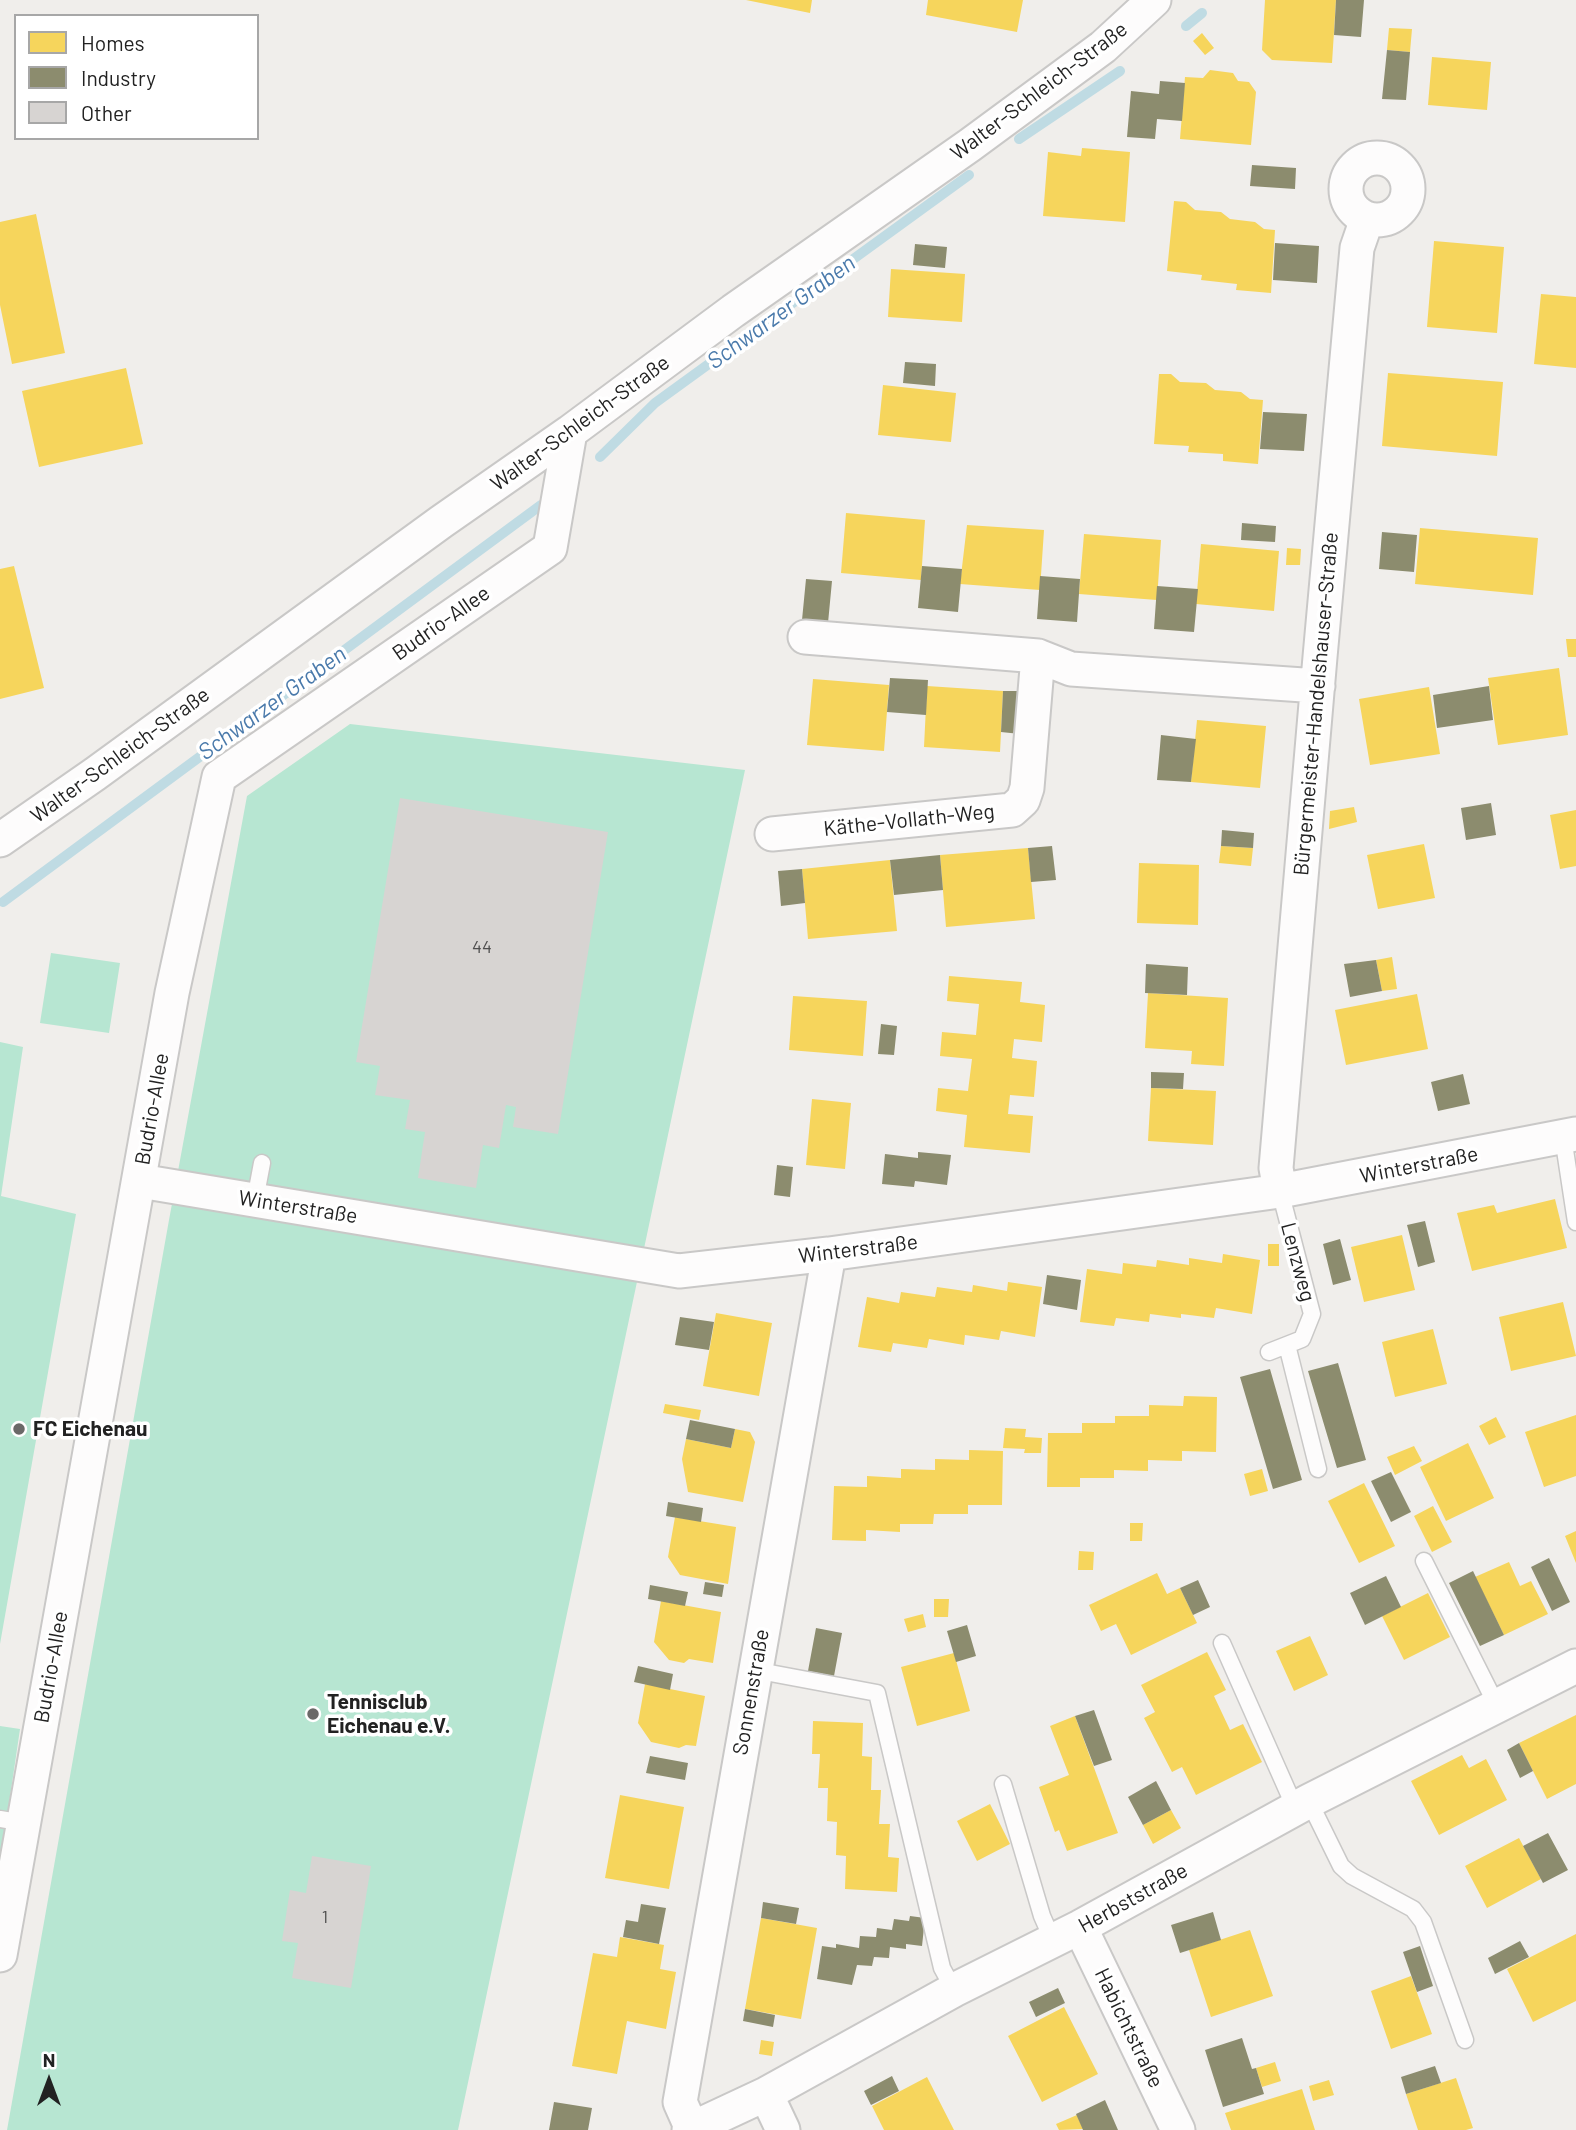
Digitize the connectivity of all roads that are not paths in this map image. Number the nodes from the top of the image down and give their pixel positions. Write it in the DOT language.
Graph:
graph roads {
  1 [pos="1154,0"];
  2 [pos="1367,219"];
  3 [pos="570,432"];
  4 [pos="805,638"];
  5 [pos="1038,656"];
  6 [pos="1318,686"];
  7 [pos="772,834"];
  8 [pos="0,840"];
  9 [pos="1569,1135"];
  10 [pos="262,1163"];
  11 [pos="139,1181"];
  12 [pos="1280,1191"];
  13 [pos="255,1200"];
  14 [pos="1576,1222"];
  15 [pos="829,1254"];
  16 [pos="1287,1345"];
  17 [pos="1269,1352"];
  18 [pos="1318,1469"];
  19 [pos="1424,1561"];
  20 [pos="1222,1643"];
  21 [pos="1576,1666"];
  22 [pos="754,1670"];
  23 [pos="1497,1706"];
  24 [pos="1003,1784"];
  25 [pos="1303,1805"];
  26 [pos="12,1821"];
  27 [pos="1067,1934"];
  28 [pos="0,1955"];
  29 [pos="954,1990"];
  30 [pos="1465,2040"];
  31 [pos="766,2094"];
  32 [pos="690,2129"];
  33 [pos="783,2130"];
  34 [pos="1178,2130"];
  1 -- 3 [label="street, Walter-Schleich-Straße"];
  2 -- 6 [label="street, Bürgermeister-Handelshauser-Straße"];
  3 -- 8 [label="street, Walter-Schleich-Straße"];
  3 -- 11 [label="street, Budrio-Allee"];
  4 -- 5 [label="street"];
  5 -- 6 [label="street"];
  5 -- 7 [label="street, Käthe-Vollath-Weg"];
  6 -- 12 [label="street, Bürgermeister-Handelshauser-Straße"];
  9 -- 12 [label="street, Winterstraße"];
  9 -- 14 [label="lane"];
  10 -- 13 [label="lane"];
  11 -- 13 [label="street, Winterstraße"];
  11 -- 26 [label="street, Budrio-Allee"];
  12 -- 15 [label="street, Winterstraße"];
  12 -- 16 [label="lane, Lenzweg"];
  13 -- 15 [label="street, Winterstraße"];
  15 -- 22 [label="street, Sonnenstraße"];
  16 -- 17 [label="lane, Lenzweg"];
  16 -- 18 [label="lane"];
  19 -- 23 [label="lane"];
  20 -- 25 [label="lane"];
  21 -- 23 [label="street, Herbststraße"];
  22 -- 29 [label="lane"];
  22 -- 32 [label="street, Sonnenstraße"];
  23 -- 25 [label="street, Herbststraße"];
  24 -- 27 [label="lane"];
  25 -- 27 [label="street, Herbststraße"];
  25 -- 30 [label="lane"];
  26 -- 28 [label="street, Budrio-Allee"];
  27 -- 29 [label="street, Herbststraße"];
  27 -- 34 [label="street, Habichtstraße"];
  29 -- 31 [label="street, Herbststraße"];
  31 -- 32 [label="street, Herbststraße"];
  31 -- 33 [label="street"];
}
